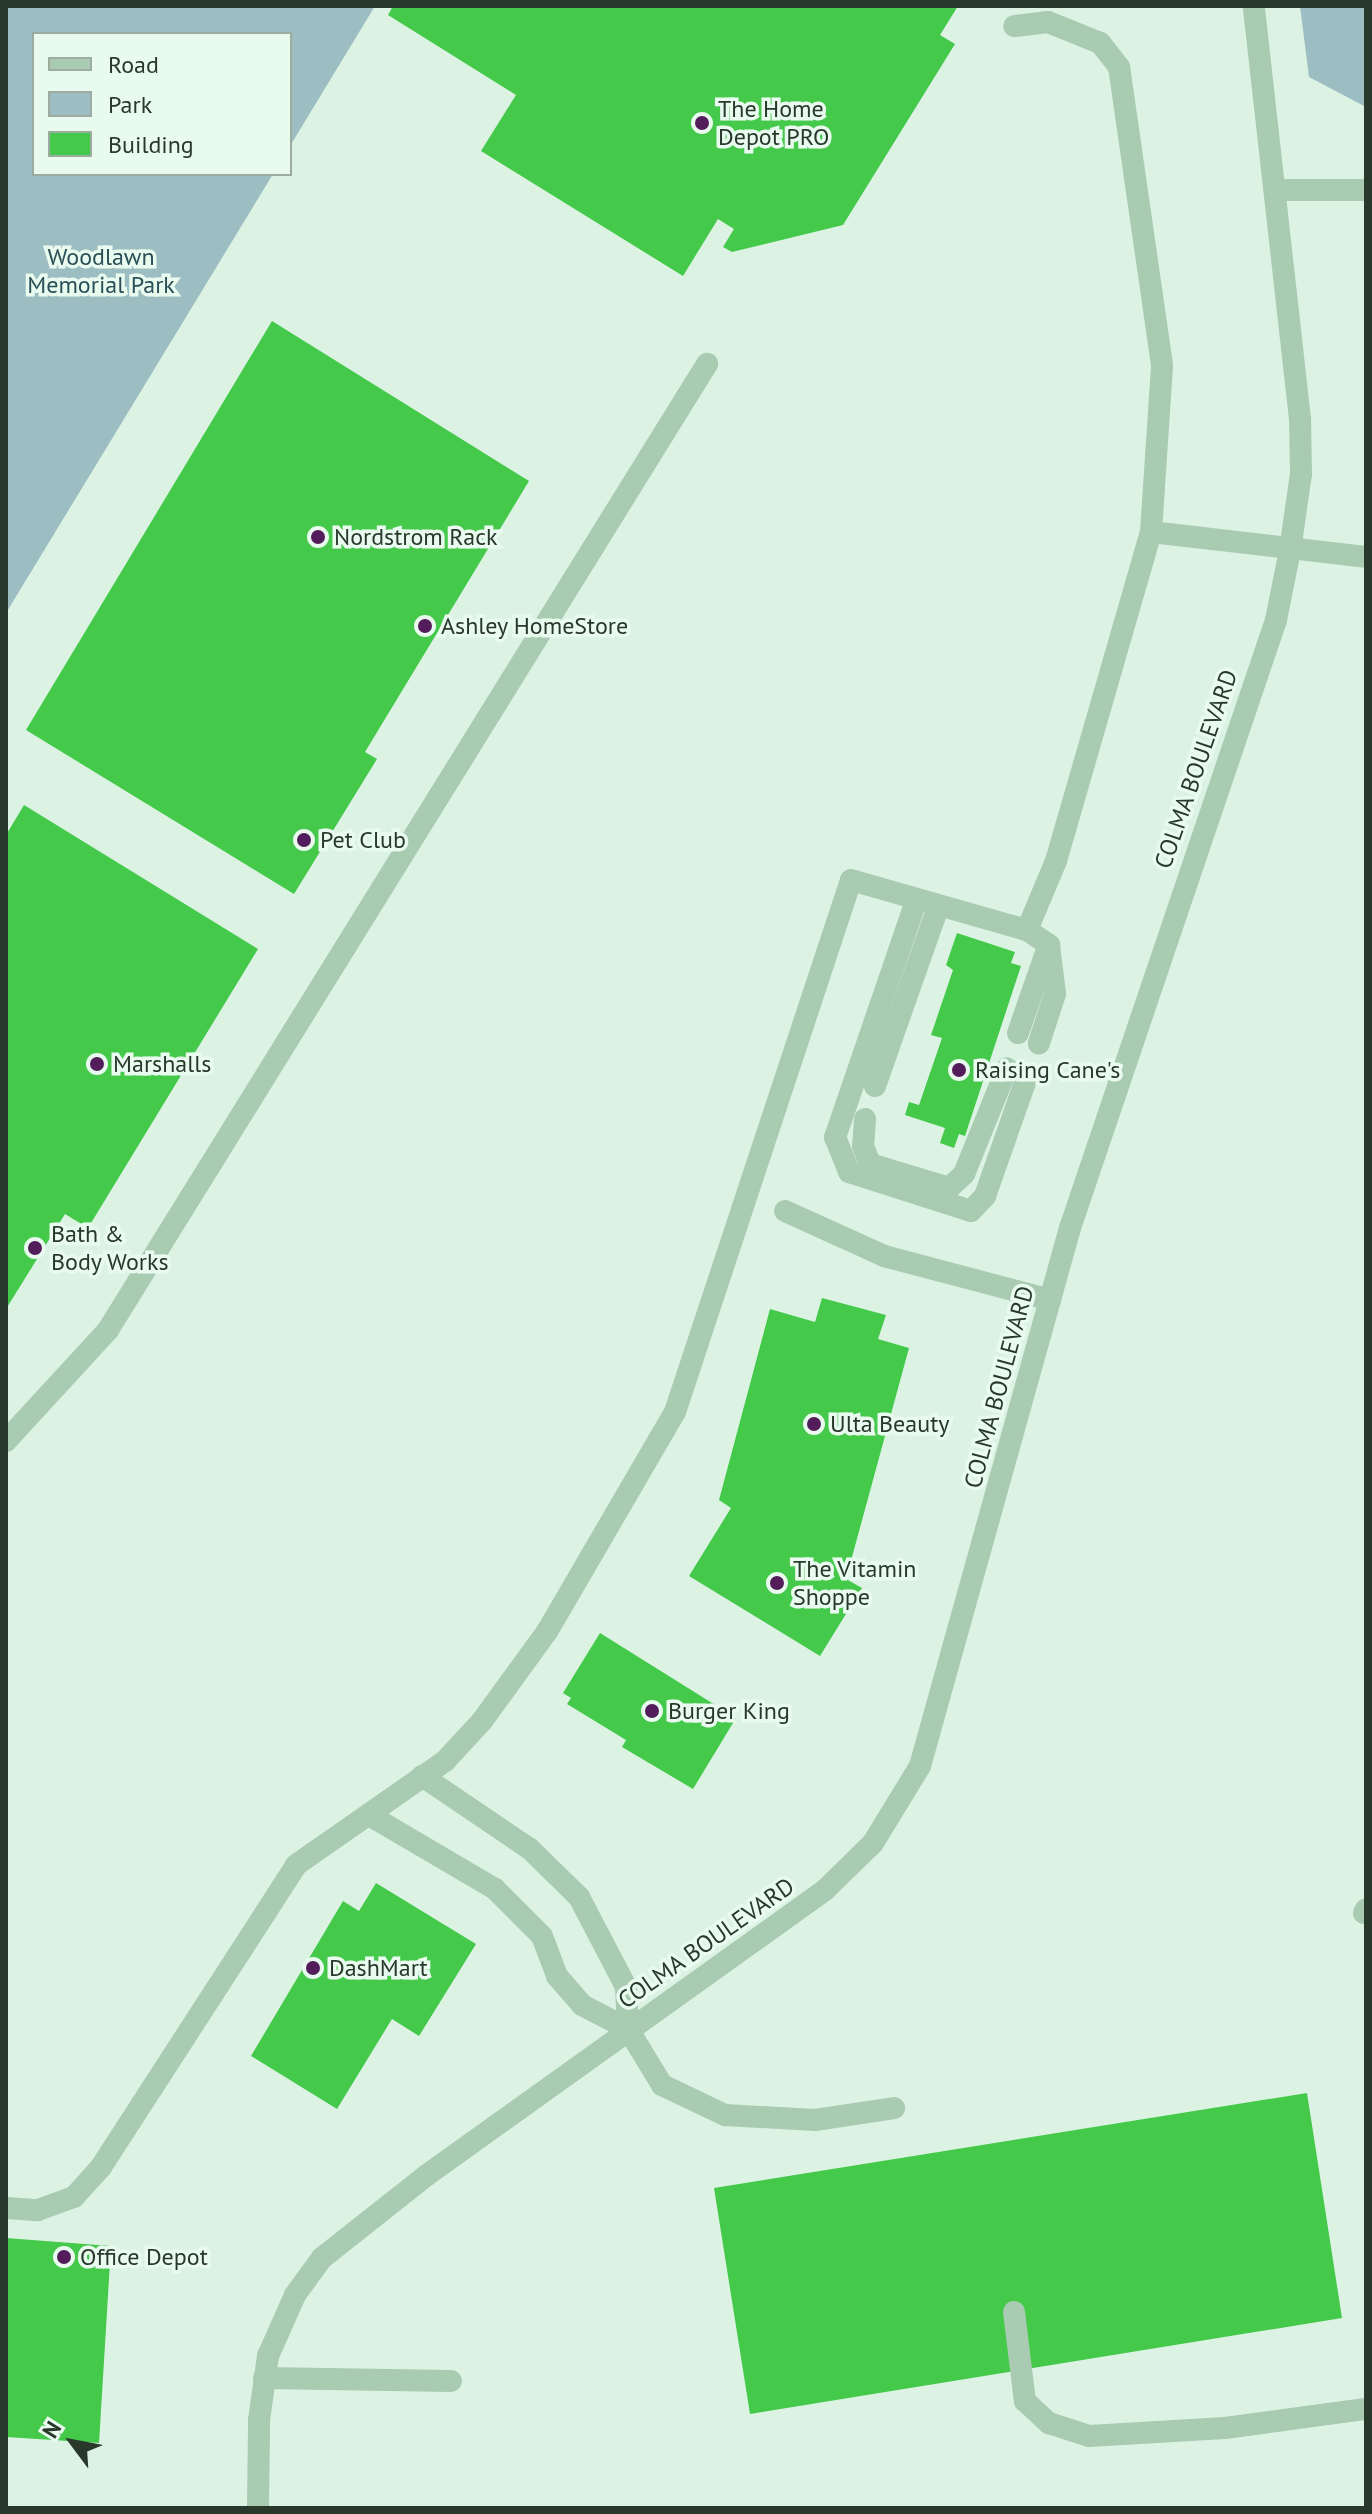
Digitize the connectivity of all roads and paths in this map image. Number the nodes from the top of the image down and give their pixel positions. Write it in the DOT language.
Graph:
graph roads {
  1 [pos="1254,6"];
  2 [pos="1014,26"];
  3 [pos="1276,190"];
  4 [pos="1366,190"];
  5 [pos="707,364"];
  6 [pos="1151,532"];
  7 [pos="1290,550"];
  8 [pos="1366,557"];
  9 [pos="916,901"];
  10 [pos="938,907"];
  11 [pos="1027,930"];
  12 [pos="1049,945"];
  13 [pos="1018,1033"];
  14 [pos="1039,1043"];
  15 [pos="1007,1068"];
  16 [pos="1028,1074"];
  17 [pos="875,1086"];
  18 [pos="865,1119"];
  19 [pos="785,1211"];
  20 [pos="1050,1300"];
  21 [pos="6,1441"];
  22 [pos="422,1776"];
  23 [pos="369,1815"];
  24 [pos="628,2029"];
  25 [pos="894,2108"];
  26 [pos="6,2208"];
  27 [pos="1014,2312"];
  28 [pos="264,2378"];
  29 [pos="451,2381"];
  30 [pos="1366,2409"];
  31 [pos="258,2508"];
  1 -- 3 [label="street, COLMA BOULEVARD"];
  2 -- 6 [label="street"];
  3 -- 4 [label="street"];
  3 -- 7 [label="street, COLMA BOULEVARD"];
  5 -- 21 [label="street"];
  6 -- 7 [label="street"];
  6 -- 11 [label="street"];
  7 -- 8 [label="street"];
  7 -- 20 [label="street, COLMA BOULEVARD"];
  9 -- 10 [label="street"];
  9 -- 16 [label="street"];
  9 -- 22 [label="street"];
  10 -- 11 [label="street"];
  10 -- 17 [label="street"];
  11 -- 12 [label="street"];
  12 -- 13 [label="street"];
  12 -- 14 [label="street"];
  15 -- 18 [label="street"];
  19 -- 20 [label="street"];
  20 -- 24 [label="street, COLMA BOULEVARD"];
  22 -- 23 [label="street"];
  22 -- 24 [label="street"];
  23 -- 24 [label="street"];
  23 -- 26 [label="street"];
  24 -- 25 [label="street"];
  24 -- 28 [label="street, COLMA BOULEVARD"];
  27 -- 30 [label="street"];
  28 -- 29 [label="street"];
  28 -- 31 [label="street, COLMA BOULEVARD"];
}
